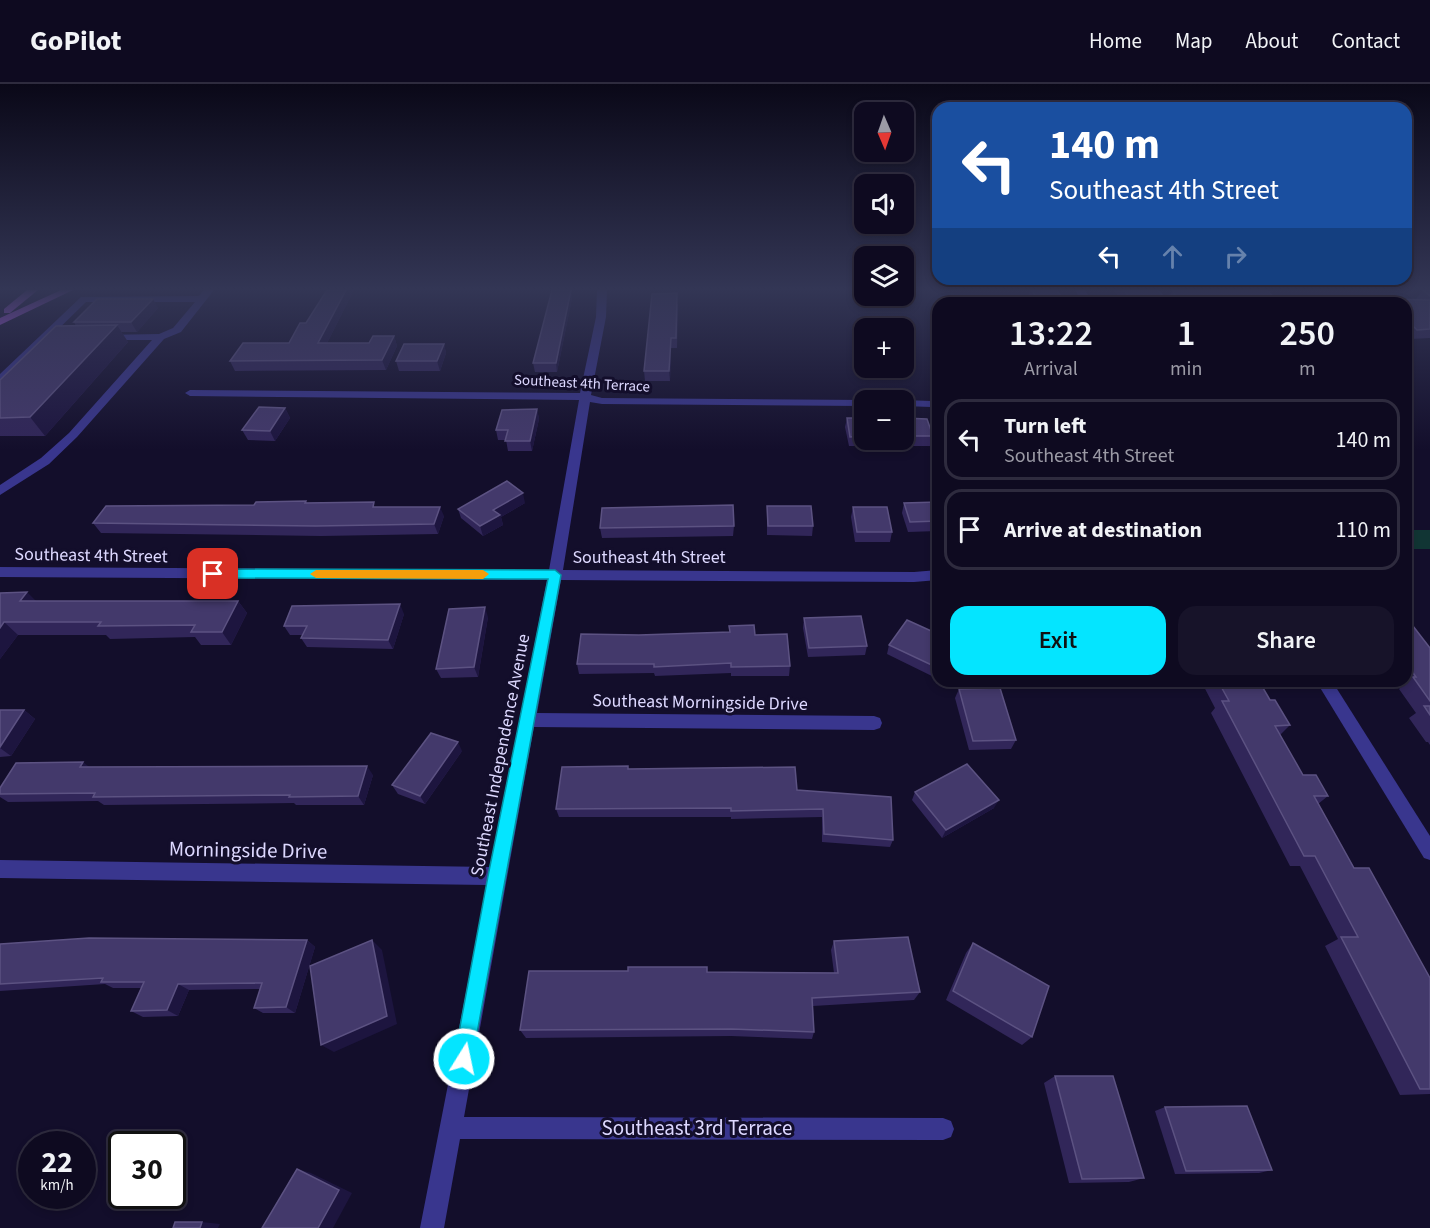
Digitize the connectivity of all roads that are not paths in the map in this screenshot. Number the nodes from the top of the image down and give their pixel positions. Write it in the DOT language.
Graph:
graph roads {
  1 [pos="38,343"];
  2 [pos="155,343"];
  3 [pos="596,343"];
  4 [pos="0,380"];
  5 [pos="190,393"];
  6 [pos="585,396"];
  7 [pos="854,403"];
  8 [pos="914,404"];
  9 [pos="931,404"];
  10 [pos="3,487"];
  11 [pos="0,572"];
  12 [pos="555,575"];
  13 [pos="932,576"];
  14 [pos="1327,687"];
  15 [pos="526,720"];
  16 [pos="874,723"];
  17 [pos="1430,852"];
  18 [pos="0,869"];
  19 [pos="496,876"];
  20 [pos="451,1128"];
  21 [pos="943,1129"];
  22 [pos="432,1228"];
  1 -- 4 [label="street"];
  2 -- 10 [label="street"];
  3 -- 6 [label="street, Southeast Independence Avenue"];
  5 -- 6 [label="street, Southeast 4th Terrace"];
  6 -- 7 [label="street, Southeast 4th Terrace"];
  6 -- 12 [label="street, Southeast Independence Avenue"];
  8 -- 9 [label="street"];
  11 -- 12 [label="street, Southeast 4th Street"];
  12 -- 13 [label="street, Southeast 4th Street"];
  12 -- 15 [label="street, Southeast Independence Avenue"];
  14 -- 17 [label="street"];
  15 -- 16 [label="street, Southeast Morningside Drive"];
  15 -- 19 [label="street, Southeast Independence Avenue"];
  18 -- 19 [label="street, Morningside Drive"];
  19 -- 20 [label="street, Southeast Independence Avenue"];
  20 -- 21 [label="street, Southeast 3rd Terrace"];
  20 -- 22 [label="street, Southeast Independence Avenue"];
}
